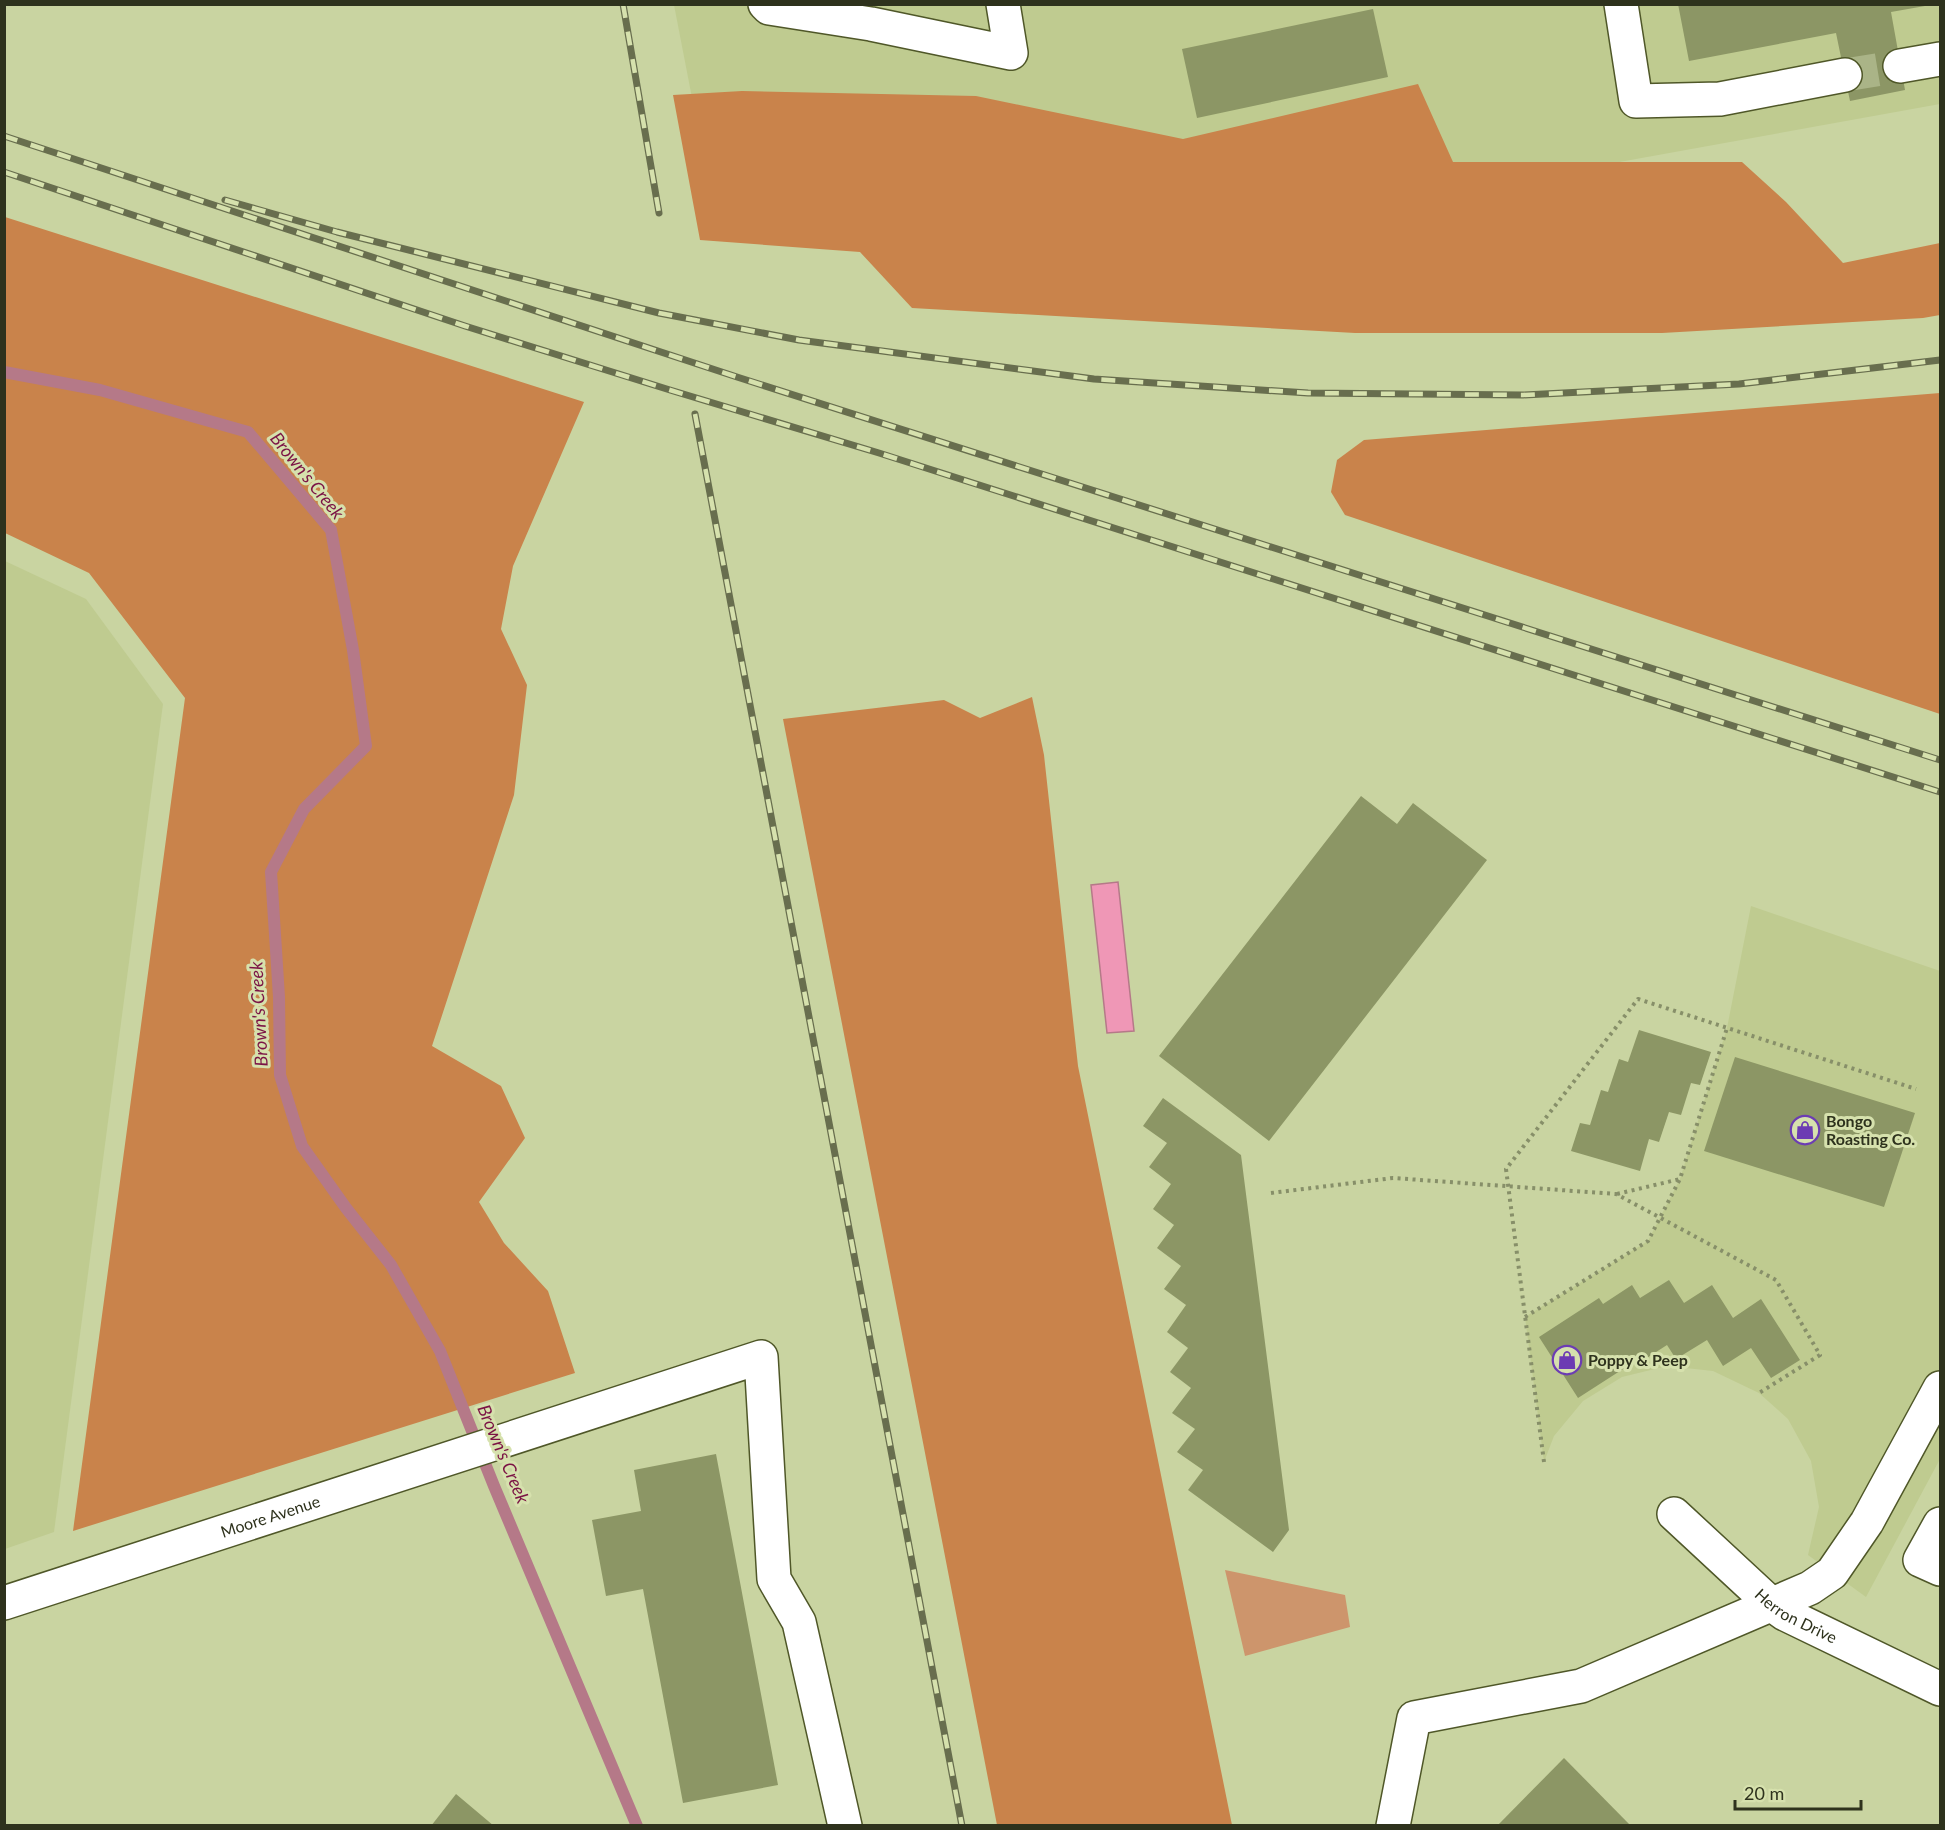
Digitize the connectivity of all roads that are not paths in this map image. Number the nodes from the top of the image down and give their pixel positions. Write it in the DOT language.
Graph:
graph roads {
  1 [pos="765,4"];
  2 [pos="1003,4"];
  3 [pos="1621,4"];
  4 [pos="1941,59"];
  5 [pos="1900,66"];
  6 [pos="1845,75"];
  7 [pos="1941,1388"];
  8 [pos="1674,1514"];
  9 [pos="1941,1524"];
  10 [pos="1941,1569"];
  11 [pos="4,1603"];
  12 [pos="1771,1604"];
  13 [pos="1941,1689"];
  14 [pos="845,1826"];
  15 [pos="1393,1826"];
  1 -- 2 [label="street"];
  3 -- 6 [label="street"];
  4 -- 5 [label="street"];
  7 -- 12 [label="street"];
  8 -- 12 [label="street, Herron Drive"];
  9 -- 10 [label="street"];
  11 -- 14 [label="street, Moore Avenue"];
  12 -- 13 [label="street, Herron Drive"];
  12 -- 15 [label="street"];
}
